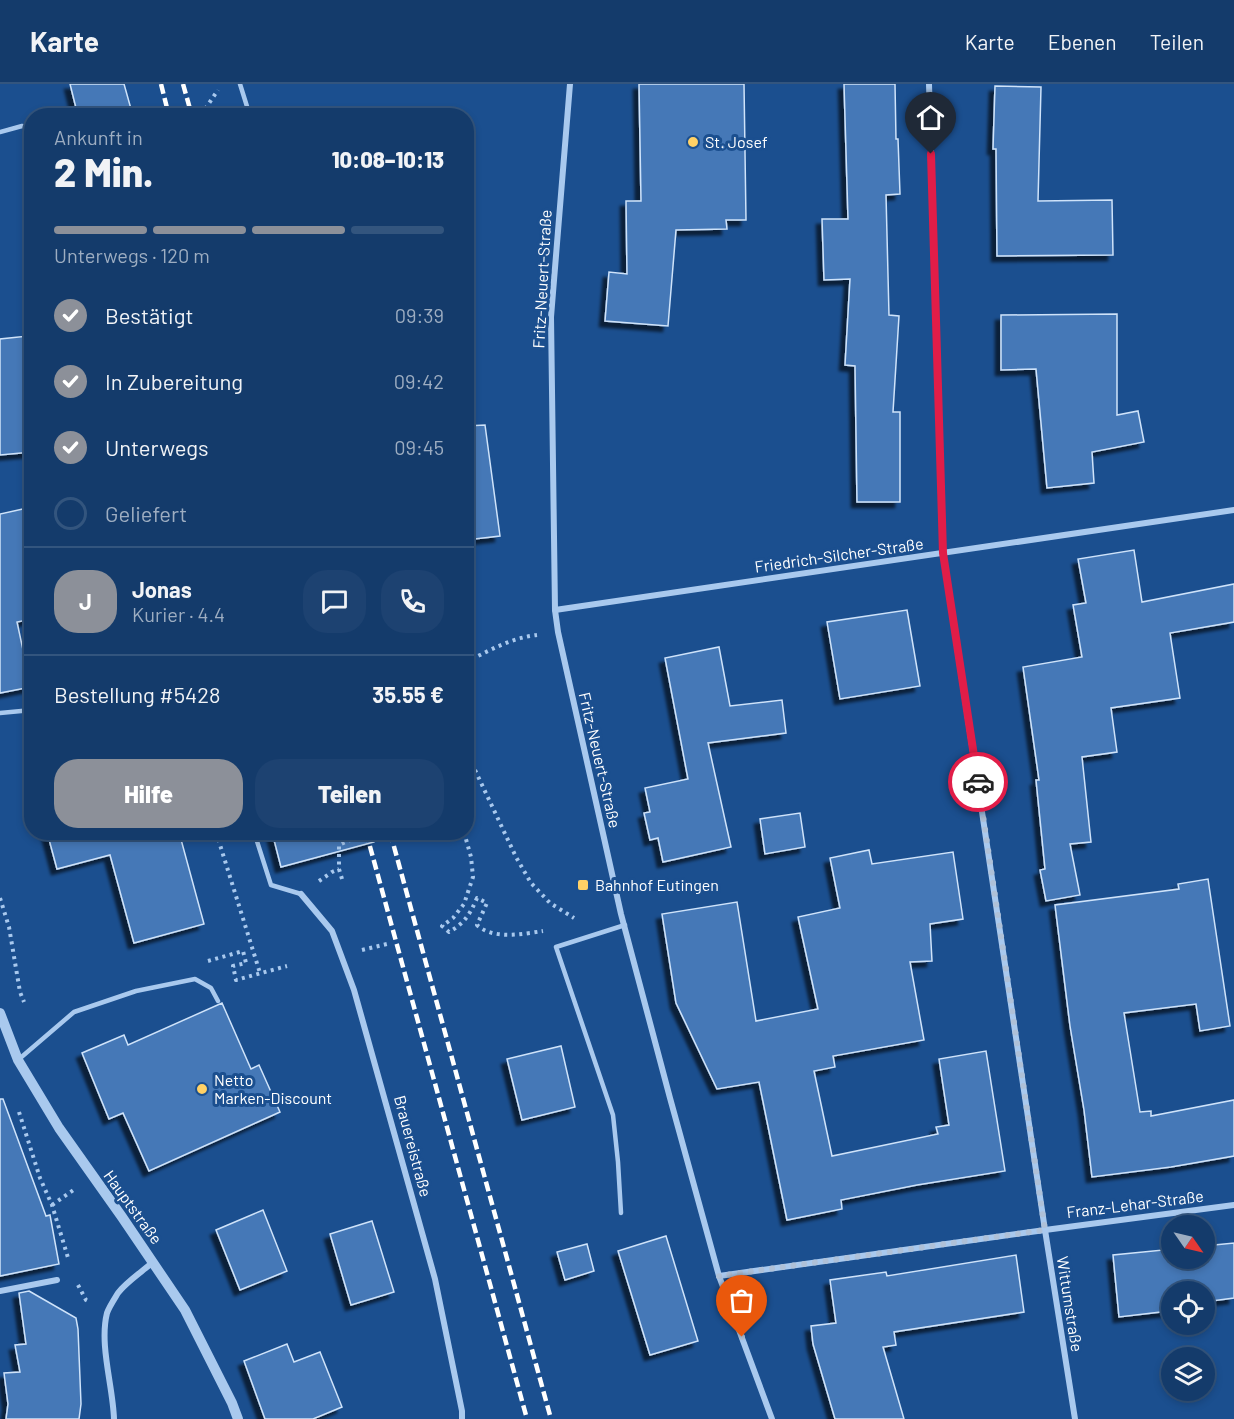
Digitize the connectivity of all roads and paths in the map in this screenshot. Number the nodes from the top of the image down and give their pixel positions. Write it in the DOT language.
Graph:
graph roads {
  1 [pos="222,84"];
  2 [pos="240,84"];
  3 [pos="570,84"];
  4 [pos="928,84"];
  5 [pos="206,108"];
  6 [pos="248,108"];
  7 [pos="24,126"];
  8 [pos="0,132"];
  9 [pos="1234,510"];
  10 [pos="943,553"];
  11 [pos="555,610"];
  12 [pos="558,632"];
  13 [pos="474,658"];
  14 [pos="24,711"];
  15 [pos="0,713"];
  16 [pos="474,769"];
  17 [pos="218,840"];
  18 [pos="257,840"];
  19 [pos="350,840"];
  20 [pos="466,840"];
  21 [pos="342,879"];
  22 [pos="301,894"];
  23 [pos="0,898"];
  24 [pos="582,923"];
  25 [pos="625,925"];
  26 [pos="511,935"];
  27 [pos="387,944"];
  28 [pos="363,950"];
  29 [pos="234,954"];
  30 [pos="287,966"];
  31 [pos="260,973"];
  32 [pos="218,1001"];
  33 [pos="28,1012"];
  34 [pos="0,1013"];
  35 [pos="18,1060"];
  36 [pos="17,1106"];
  37 [pos="1234,1205"];
  38 [pos="621,1213"];
  39 [pos="1045,1230"];
  40 [pos="153,1261"];
  41 [pos="70,1266"];
  42 [pos="719,1276"];
  43 [pos="57,1280"];
  44 [pos="0,1291"];
  45 [pos="114,1419"];
  46 [pos="238,1419"];
  47 [pos="462,1419"];
  48 [pos="772,1419"];
  49 [pos="1075,1419"];
  1 -- 5 [label="path"];
  2 -- 6 [label="lane"];
  3 -- 11 [label="street, Fritz-Neuert-Straße"];
  4 -- 10 [label="street, Wittumstraße"];
  7 -- 8 [label="lane"];
  9 -- 10 [label="street, Friedrich-Silcher-Straße"];
  10 -- 11 [label="street, Friedrich-Silcher-Straße"];
  10 -- 39 [label="street, Wittumstraße"];
  11 -- 12 [label="street, Fritz-Neuert-Straße"];
  12 -- 13 [label="path"];
  12 -- 25 [label="street, Fritz-Neuert-Straße"];
  14 -- 15 [label="lane"];
  16 -- 24 [label="path"];
  17 -- 31 [label="path"];
  18 -- 22 [label="lane"];
  19 -- 21 [label="path"];
  20 -- 26 [label="path"];
  22 -- 47 [label="street, Brauereistraße"];
  23 -- 33 [label="path"];
  25 -- 38 [label="lane"];
  25 -- 42 [label="street, Fritz-Neuert-Straße"];
  27 -- 28 [label="path"];
  29 -- 31 [label="path"];
  30 -- 31 [label="path"];
  32 -- 35 [label="lane"];
  34 -- 35 [label="street, Hauptstraße"];
  35 -- 40 [label="street, Hauptstraße"];
  36 -- 41 [label="path"];
  37 -- 39 [label="street, Franz-Lehar-Straße"];
  39 -- 42 [label="street, Franz-Lehar-Straße"];
  39 -- 49 [label="street, Wittumstraße"];
  40 -- 45 [label="street"];
  40 -- 46 [label="street, Hauptstraße"];
  42 -- 48 [label="street, Fritz-Neuert-Straße"];
  43 -- 44 [label="street"];
}
